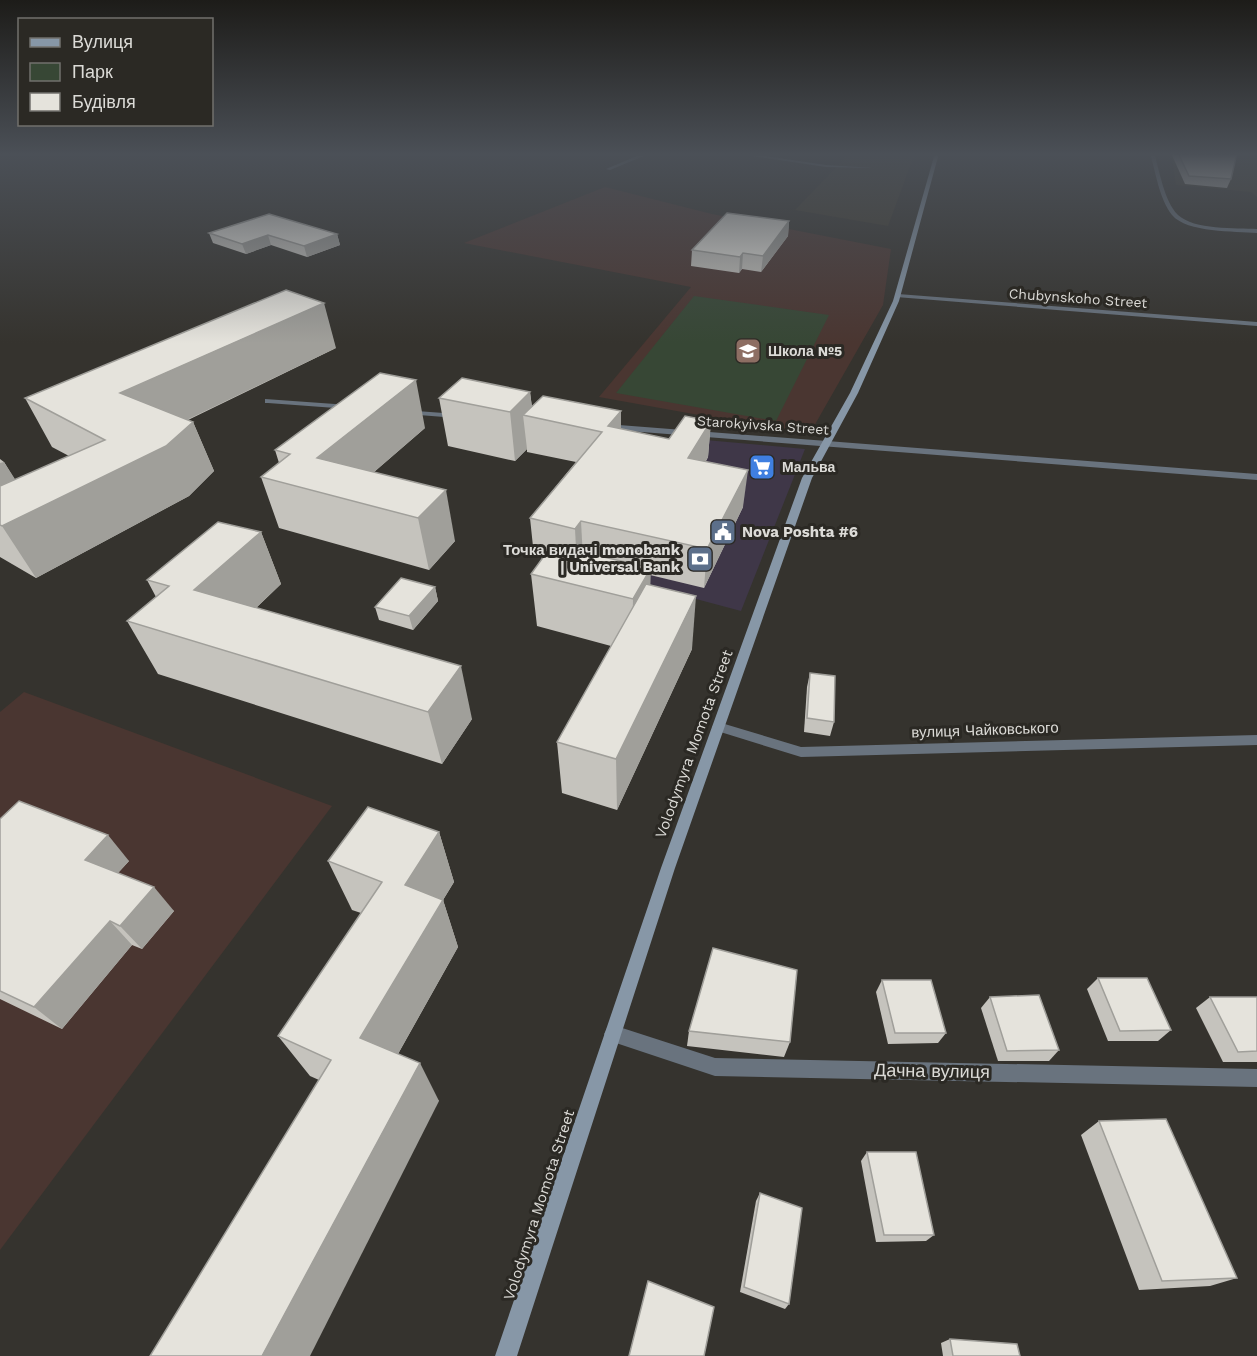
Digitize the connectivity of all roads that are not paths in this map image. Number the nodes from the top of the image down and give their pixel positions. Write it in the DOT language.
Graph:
graph roads {
  1 [pos="919,216"];
  2 [pos="1176,216"];
  3 [pos="1257,231"];
  4 [pos="897,296"];
  5 [pos="1257,324"];
  6 [pos="268,401"];
  7 [pos="362,408"];
  8 [pos="398,411"];
  9 [pos="469,416"];
  10 [pos="600,426"];
  11 [pos="826,443"];
  12 [pos="1257,477"];
  13 [pos="718,727"];
  14 [pos="1257,740"];
  15 [pos="613,1034"];
  16 [pos="1257,1078"];
  17 [pos="506,1356"];
  1 -- 4 [label="street, Volodymyra Momota Street"];
  2 -- 3 [label="street"];
  4 -- 5 [label="street, Chubynskoho Street"];
  4 -- 11 [label="street, Volodymyra Momota Street"];
  6 -- 7 [label="street"];
  8 -- 9 [label="street"];
  10 -- 11 [label="street, Starokyivska Street"];
  11 -- 12 [label="street, Starokyivska Street"];
  11 -- 13 [label="street, Volodymyra Momota Street"];
  13 -- 14 [label="street, вулиця Чайковського"];
  13 -- 15 [label="street, Volodymyra Momota Street"];
  15 -- 16 [label="street, Дачна вулиця"];
  15 -- 17 [label="street, Volodymyra Momota Street"];
}
